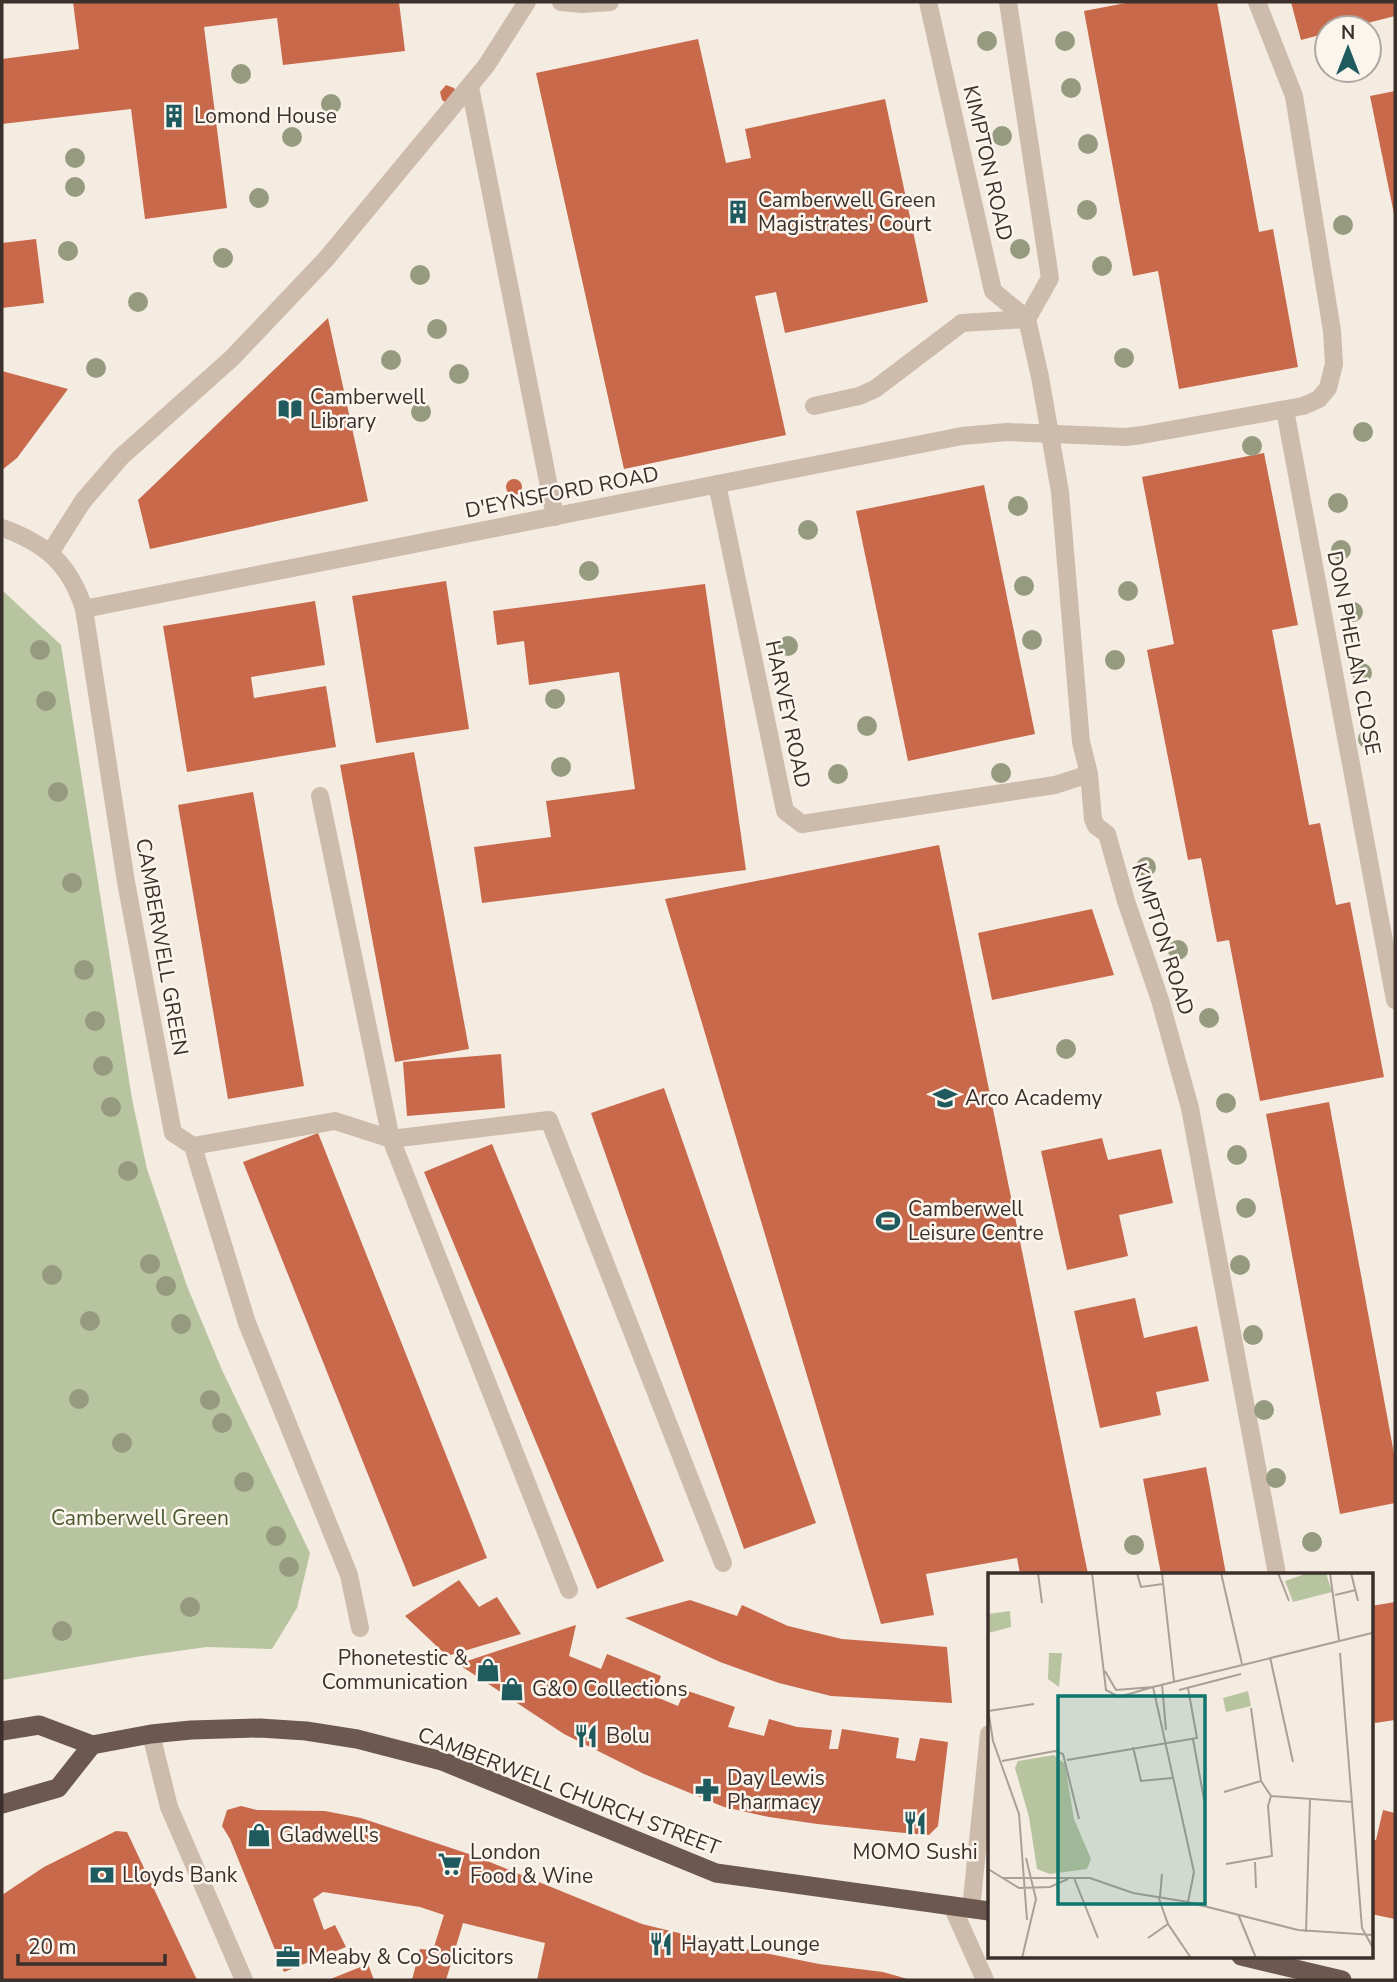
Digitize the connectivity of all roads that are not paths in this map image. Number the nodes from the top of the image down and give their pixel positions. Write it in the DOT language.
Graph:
graph roads {
  1 [pos="527,2"];
  2 [pos="561,2"];
  3 [pos="610,2"];
  4 [pos="928,2"];
  5 [pos="1008,2"];
  6 [pos="1257,2"];
  7 [pos="470,87"];
  8 [pos="1027,319"];
  9 [pos="814,406"];
  10 [pos="1285,410"];
  11 [pos="1050,433"];
  12 [pos="717,484"];
  13 [pos="555,517"];
  14 [pos="2,528"];
  15 [pos="50,552"];
  16 [pos="84,609"];
  17 [pos="1089,774"];
  18 [pos="320,796"];
  19 [pos="1390,944"];
  20 [pos="1395,1000"];
  21 [pos="391,1139"];
  22 [pos="193,1146"];
  23 [pos="723,1563"];
  24 [pos="1277,1573"];
  25 [pos="569,1590"];
  26 [pos="360,1628"];
  27 [pos="2,1731"];
  28 [pos="151,1734"];
  29 [pos="988,1744"];
  30 [pos="92,1745"];
  31 [pos="2,1804"];
  32 [pos="971,1908"];
  33 [pos="1249,1958"];
  34 [pos="244,1980"];
  35 [pos="985,1980"];
  36 [pos="1342,1980"];
  1 -- 7 [label="street"];
  2 -- 3 [label="street"];
  4 -- 8 [label="street, KIMPTON ROAD"];
  5 -- 8 [label="street, KIMPTON ROAD"];
  6 -- 10 [label="street"];
  7 -- 13 [label="street"];
  7 -- 15 [label="street"];
  8 -- 9 [label="street"];
  8 -- 11 [label="street, KIMPTON ROAD"];
  10 -- 11 [label="street"];
  10 -- 19 [label="street, DON PHELAN CLOSE"];
  11 -- 12 [label="street, D'EYNSFORD ROAD"];
  11 -- 17 [label="street, KIMPTON ROAD"];
  12 -- 13 [label="street, D'EYNSFORD ROAD"];
  12 -- 17 [label="street, HARVEY ROAD"];
  13 -- 16 [label="street, D'EYNSFORD ROAD"];
  14 -- 15 [label="street, CAMBERWELL GREEN"];
  15 -- 16 [label="street, CAMBERWELL GREEN"];
  16 -- 22 [label="street, CAMBERWELL GREEN"];
  17 -- 24 [label="street, KIMPTON ROAD"];
  18 -- 21 [label="street"];
  19 -- 20 [label="street, DON PHELAN CLOSE"];
  21 -- 22 [label="street"];
  21 -- 23 [label="street"];
  21 -- 25 [label="street"];
  22 -- 26 [label="street, CAMBERWELL GREEN"];
  27 -- 30 [label="highway"];
  28 -- 30 [label="highway, CAMBERWELL CHURCH STREET"];
  28 -- 32 [label="highway, CAMBERWELL CHURCH STREET"];
  28 -- 34 [label="street"];
  29 -- 32 [label="street"];
  30 -- 31 [label="highway"];
  32 -- 35 [label="street"];
  33 -- 36 [label="highway"];
}
